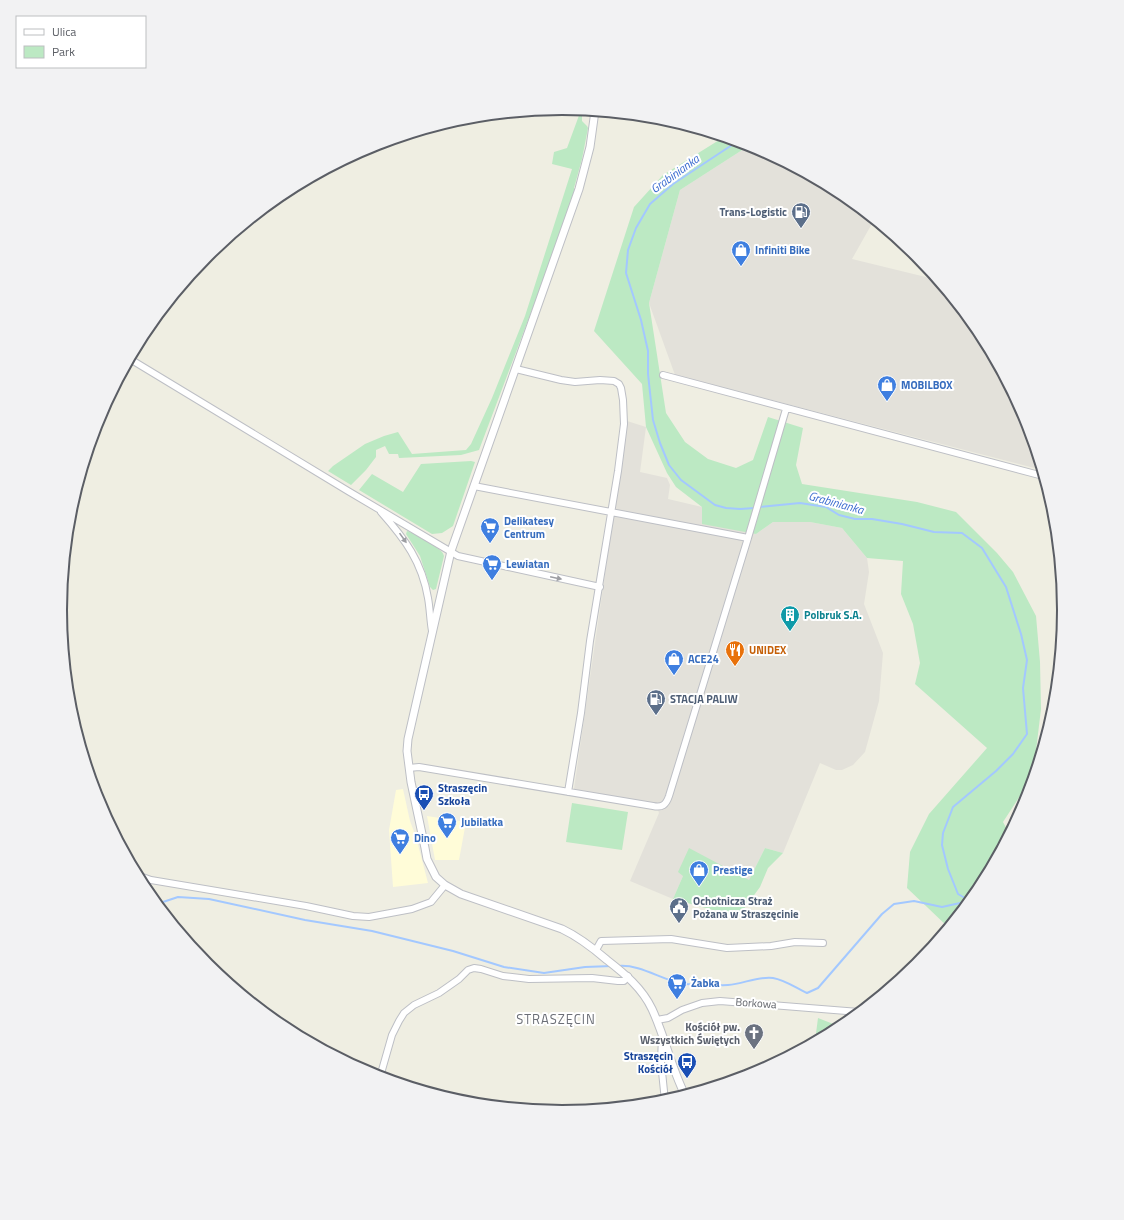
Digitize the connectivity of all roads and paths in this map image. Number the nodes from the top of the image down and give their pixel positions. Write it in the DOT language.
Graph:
graph roads {
  1 [pos="594,116"];
  2 [pos="134,361"];
  3 [pos="516,369"];
  4 [pos="663,375"];
  5 [pos="786,409"];
  6 [pos="1038,474"];
  7 [pos="474,486"];
  8 [pos="378,508"];
  9 [pos="611,512"];
  10 [pos="748,538"];
  11 [pos="451,551"];
  12 [pos="600,588"];
  13 [pos="432,633"];
  14 [pos="408,768"];
  15 [pos="568,792"];
  16 [pos="146,878"];
  17 [pos="445,885"];
  18 [pos="823,943"];
  19 [pos="597,951"];
  20 [pos="625,974"];
  21 [pos="852,1011"];
  22 [pos="657,1020"];
  23 [pos="662,1036"];
  24 [pos="382,1071"];
  25 [pos="683,1090"];
  26 [pos="664,1094"];
  1 -- 3 [label="street"];
  2 -- 8 [label="street"];
  3 -- 7 [label="street"];
  3 -- 9 [label="street"];
  4 -- 5 [label="street"];
  5 -- 6 [label="street"];
  5 -- 10 [label="street"];
  7 -- 9 [label="street"];
  7 -- 11 [label="street"];
  8 -- 11 [label="street"];
  8 -- 13 [label="street, one-way"];
  9 -- 10 [label="street"];
  9 -- 12 [label="street"];
  10 -- 15 [label="street"];
  11 -- 12 [label="street, one-way"];
  11 -- 13 [label="street"];
  12 -- 15 [label="street"];
  13 -- 14 [label="street"];
  14 -- 15 [label="street"];
  14 -- 17 [label="street"];
  16 -- 17 [label="street"];
  17 -- 19 [label="street"];
  18 -- 19 [label="street"];
  19 -- 20 [label="street"];
  20 -- 22 [label="street"];
  20 -- 24 [label="street"];
  21 -- 22 [label="street, Borkowa"];
  22 -- 23 [label="street"];
  23 -- 25 [label="street"];
  23 -- 26 [label="street"];
}
